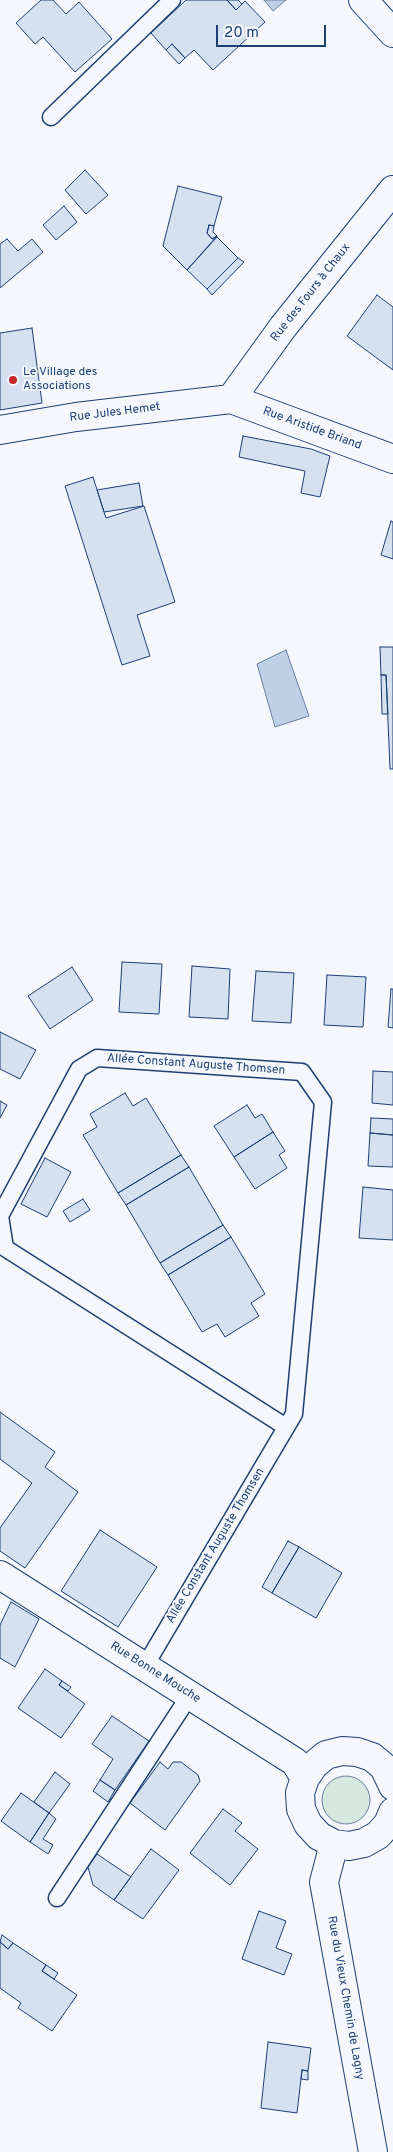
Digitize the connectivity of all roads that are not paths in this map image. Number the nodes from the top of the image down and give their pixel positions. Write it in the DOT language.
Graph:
graph roads {
  1 [pos="172,0"];
  2 [pos="363,0"];
  3 [pos="393,33"];
  4 [pos="51,116"];
  5 [pos="393,190"];
  6 [pos="231,399"];
  7 [pos="0,430"];
  8 [pos="393,459"];
  9 [pos="286,1427"];
  10 [pos="0,1575"];
  11 [pos="145,1666"];
  12 [pos="190,1695"];
  13 [pos="390,1773"];
  14 [pos="305,1778"];
  15 [pos="393,1812"];
  16 [pos="334,1844"];
  17 [pos="56,1898"];
  18 [pos="374,2152"];
  1 -- 4 [label="lane"];
  2 -- 3 [label="street"];
  5 -- 6 [label="street, Rue des Fours à Chaux"];
  6 -- 7 [label="street, Rue Jules Hemet"];
  6 -- 8 [label="street, Rue Aristide Briand"];
  9 -- 9 [label="lane, Allée Constant Auguste Thomsen"];
  9 -- 11 [label="lane, Allée Constant Auguste Thomsen"];
  10 -- 11 [label="street, Rue Bonne Mouche"];
  11 -- 12 [label="street, Rue Bonne Mouche"];
  12 -- 14 [label="street, Rue Bonne Mouche"];
  12 -- 17 [label="lane"];
  13 -- 14 [label="street"];
  14 -- 16 [label="street"];
  15 -- 16 [label="street"];
  16 -- 18 [label="street, Rue du Vieux Chemin de Lagny"];
}
